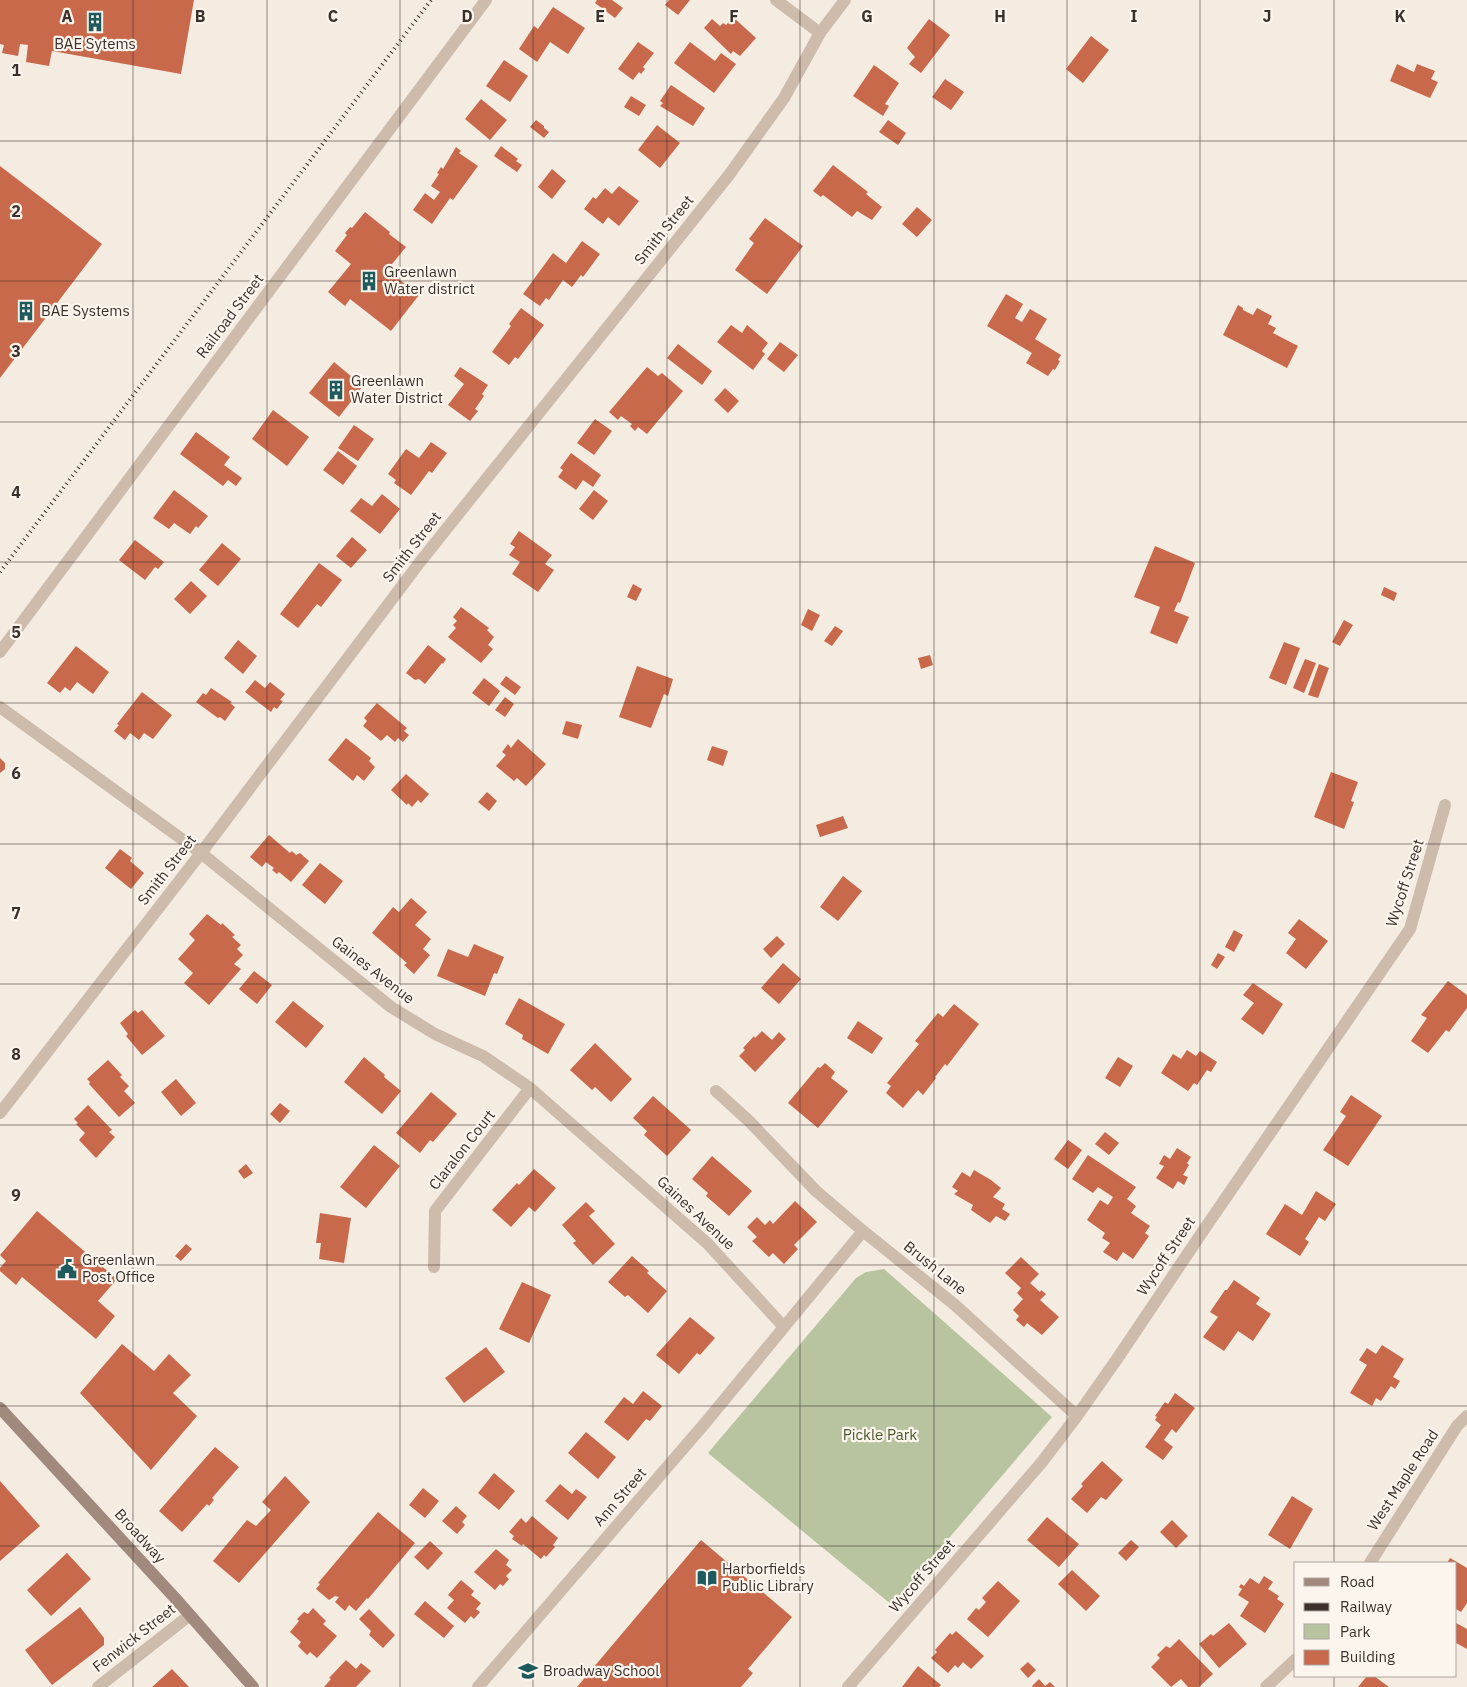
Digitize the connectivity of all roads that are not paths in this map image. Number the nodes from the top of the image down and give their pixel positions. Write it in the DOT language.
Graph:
graph roads {
  1 [pos="486,0"];
  2 [pos="776,0"];
  3 [pos="845,0"];
  4 [pos="820,33"];
  5 [pos="0,652"];
  6 [pos="0,707"];
  7 [pos="1445,805"];
  8 [pos="201,854"];
  9 [pos="530,1088"];
  10 [pos="716,1090"];
  11 [pos="0,1113"];
  12 [pos="863,1231"];
  13 [pos="434,1267"];
  14 [pos="783,1326"];
  15 [pos="0,1408"];
  16 [pos="1077,1416"];
  17 [pos="1467,1416"];
  18 [pos="1371,1562"];
  19 [pos="190,1615"];
  20 [pos="1294,1661"];
  21 [pos="98,1687"];
  22 [pos="253,1687"];
  23 [pos="478,1687"];
  24 [pos="848,1687"];
  25 [pos="1266,1687"];
  1 -- 5 [label="street, Railroad Street"];
  2 -- 4 [label="street"];
  3 -- 4 [label="street, Smith Street"];
  4 -- 8 [label="street, Smith Street"];
  6 -- 8 [label="street, Gaines Avenue"];
  7 -- 16 [label="street, Wycoff Street"];
  8 -- 9 [label="street, Gaines Avenue"];
  8 -- 11 [label="street, Smith Street"];
  9 -- 13 [label="street, Claralon Court"];
  9 -- 14 [label="street, Gaines Avenue"];
  10 -- 12 [label="street, Brush Lane"];
  12 -- 14 [label="street"];
  12 -- 16 [label="street, Brush Lane"];
  14 -- 23 [label="street, Ann Street"];
  15 -- 19 [label="main road, Broadway"];
  16 -- 24 [label="street, Wycoff Street"];
  17 -- 18 [label="street, West Maple Road"];
  19 -- 21 [label="street, Fenwick Street"];
  19 -- 22 [label="main road, Broadway"];
  20 -- 25 [label="street"];
}
